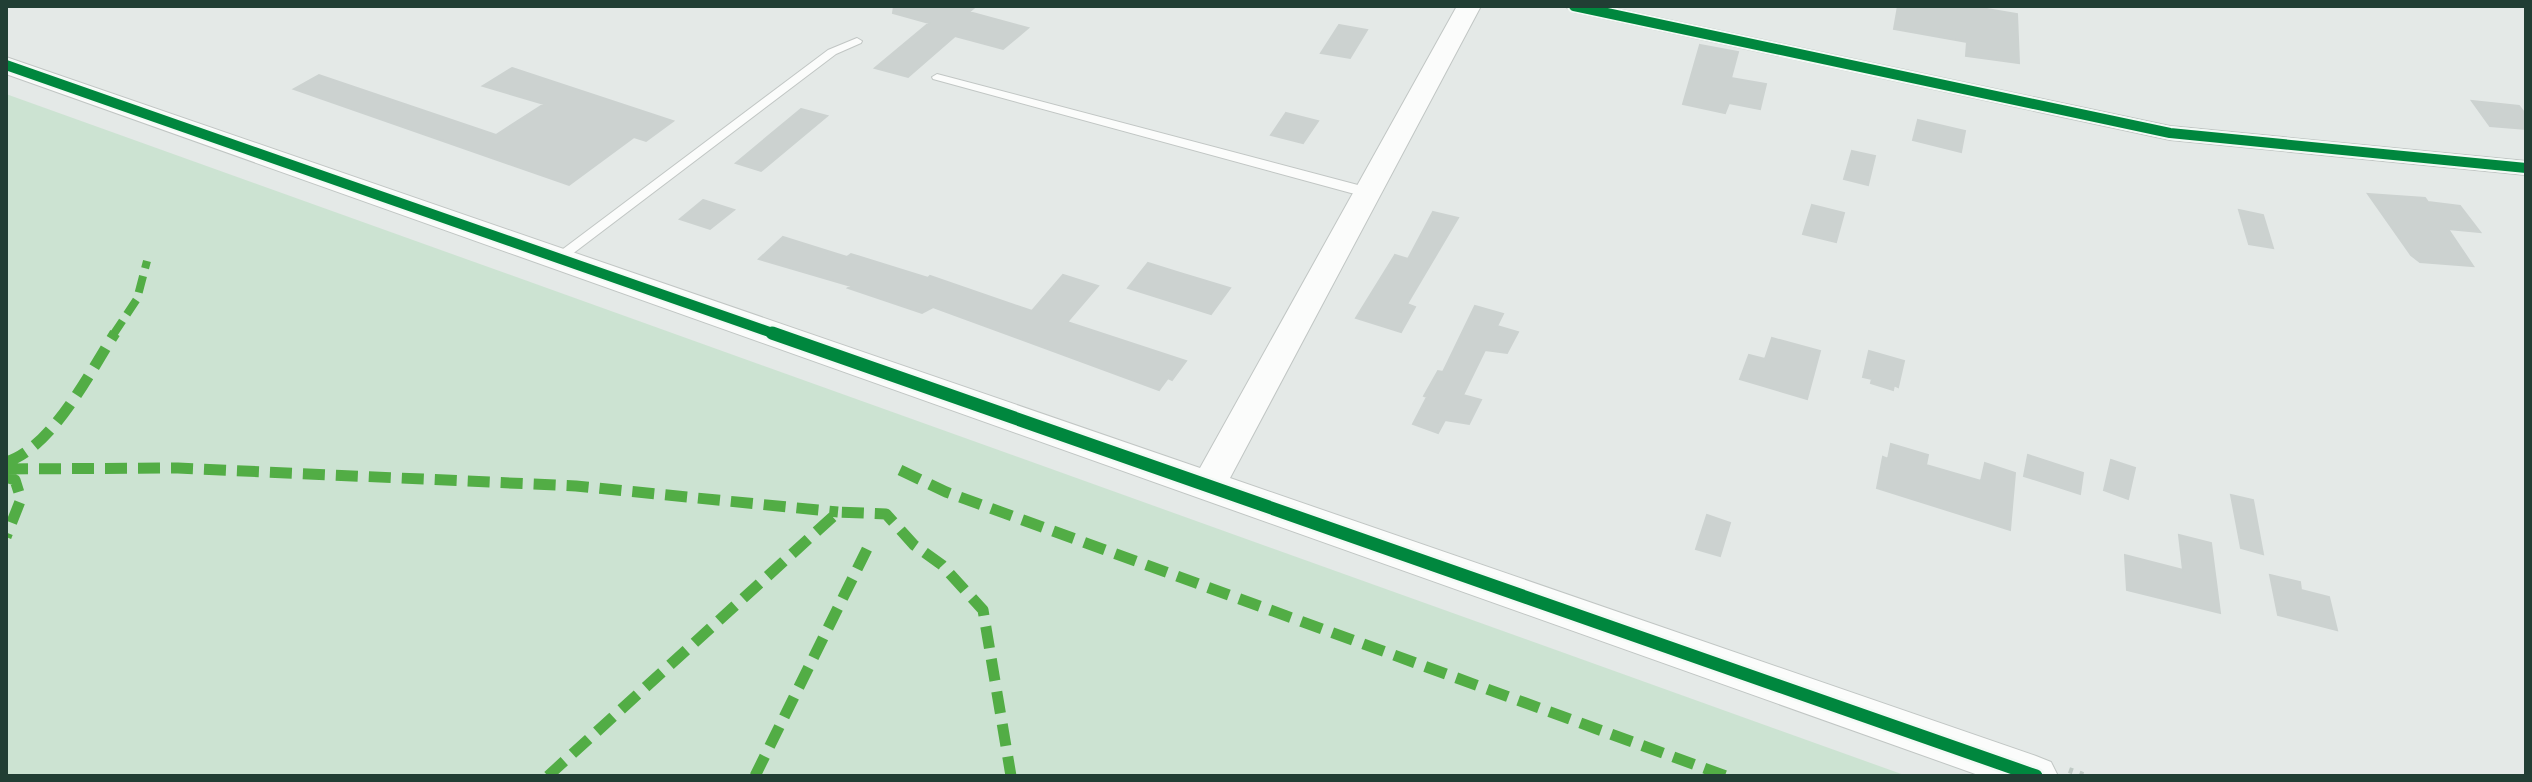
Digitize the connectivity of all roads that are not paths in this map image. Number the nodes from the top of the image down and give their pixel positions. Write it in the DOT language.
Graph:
graph roads {
  1 [pos="1469,6"];
  2 [pos="1574,6"];
  3 [pos="857,41"];
  4 [pos="6,65"];
  5 [pos="937,77"];
  6 [pos="2526,168"];
  7 [pos="1369,192"];
  8 [pos="559,258"];
  9 [pos="1208,486"];
  10 [pos="2036,776"];
  1 -- 7 [label="street"];
  2 -- 6 [label="street"];
  3 -- 8 [label="lane"];
  4 -- 8 [label="street"];
  5 -- 7 [label="lane"];
  7 -- 9 [label="street"];
  8 -- 9 [label="street"];
  9 -- 10 [label="street"];
}
